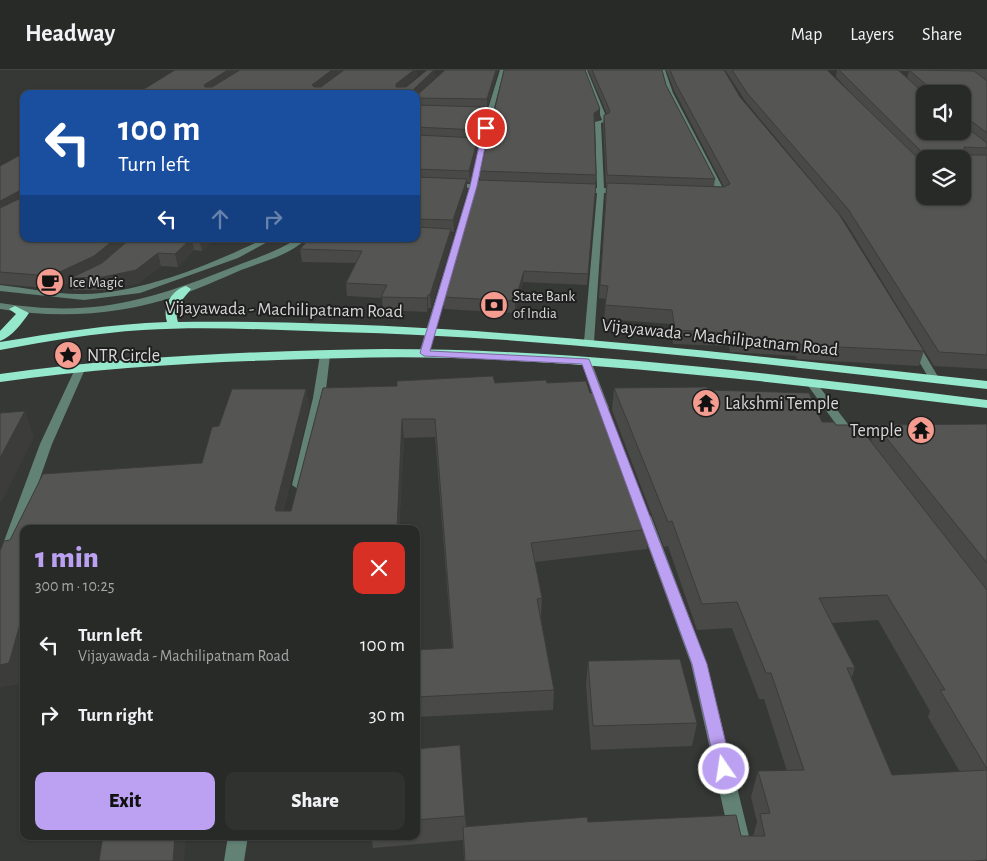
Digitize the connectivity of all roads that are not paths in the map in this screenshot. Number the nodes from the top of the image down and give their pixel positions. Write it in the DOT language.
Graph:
graph roads {
  1 [pos="502,70"];
  2 [pos="585,70"];
  3 [pos="663,70"];
  4 [pos="480,112"];
  5 [pos="490,112"];
  6 [pos="473,143"];
  7 [pos="483,144"];
  8 [pos="445,185"];
  9 [pos="474,186"];
  10 [pos="503,187"];
  11 [pos="572,190"];
  12 [pos="602,191"];
  13 [pos="630,191"];
  14 [pos="704,193"];
  15 [pos="264,242"];
  16 [pos="297,242"];
  17 [pos="74,286"];
  18 [pos="0,288"];
  19 [pos="186,289"];
  20 [pos="56,294"];
  21 [pos="0,306"];
  22 [pos="15,309"];
  23 [pos="174,326"];
  24 [pos="431,330"];
  25 [pos="0,337"];
  26 [pos="910,338"];
  27 [pos="589,342"];
  28 [pos="0,346"];
  29 [pos="424,353"];
  30 [pos="325,355"];
  31 [pos="586,361"];
  32 [pos="81,367"];
  33 [pos="0,378"];
  34 [pos="935,380"];
  35 [pos="811,382"];
  36 [pos="987,385"];
  37 [pos="987,404"];
  38 [pos="610,424"];
  39 [pos="864,453"];
  40 [pos="637,498"];
  41 [pos="294,501"];
  42 [pos="0,572"];
  43 [pos="237,840"];
  44 [pos="234,861"];
  45 [pos="745,861"];
  1 -- 5 [label="street"];
  2 -- 12 [label="street"];
  3 -- 14 [label="street"];
  4 -- 5 [label="street"];
  5 -- 7 [label="street"];
  6 -- 7 [label="street"];
  7 -- 9 [label="street"];
  8 -- 9 [label="street"];
  9 -- 10 [label="street"];
  9 -- 24 [label="street"];
  11 -- 12 [label="street"];
  12 -- 13 [label="street"];
  12 -- 27 [label="street"];
  15 -- 20 [label="street"];
  16 -- 19 [label="street"];
  17 -- 20 [label="street"];
  18 -- 20 [label="street"];
  19 -- 22 [label="street"];
  19 -- 23 [label="highway"];
  21 -- 22 [label="street"];
  22 -- 25 [label="highway"];
  23 -- 24 [label="highway, Vijayawada - Machilipatnam Road"];
  23 -- 28 [label="highway, Vijayawada - Machilipatnam Road"];
  24 -- 27 [label="highway, Vijayawada - Machilipatnam Road"];
  24 -- 29 [label="street"];
  26 -- 34 [label="street"];
  27 -- 34 [label="highway, Vijayawada - Machilipatnam Road"];
  29 -- 30 [label="highway, Vijayawada - Machilipatnam Road"];
  29 -- 31 [label="highway, Vijayawada - Machilipatnam Road"];
  30 -- 32 [label="highway, Vijayawada - Machilipatnam Road"];
  30 -- 41 [label="street"];
  31 -- 35 [label="highway, Vijayawada - Machilipatnam Road"];
  31 -- 38 [label="street"];
  32 -- 33 [label="highway, Vijayawada - Machilipatnam Road"];
  32 -- 42 [label="street"];
  34 -- 36 [label="highway, Vijayawada - Machilipatnam Road"];
  35 -- 37 [label="highway, Vijayawada - Machilipatnam Road"];
  35 -- 39 [label="street"];
  40 -- 45 [label="street"];
  43 -- 44 [label="street"];
}
